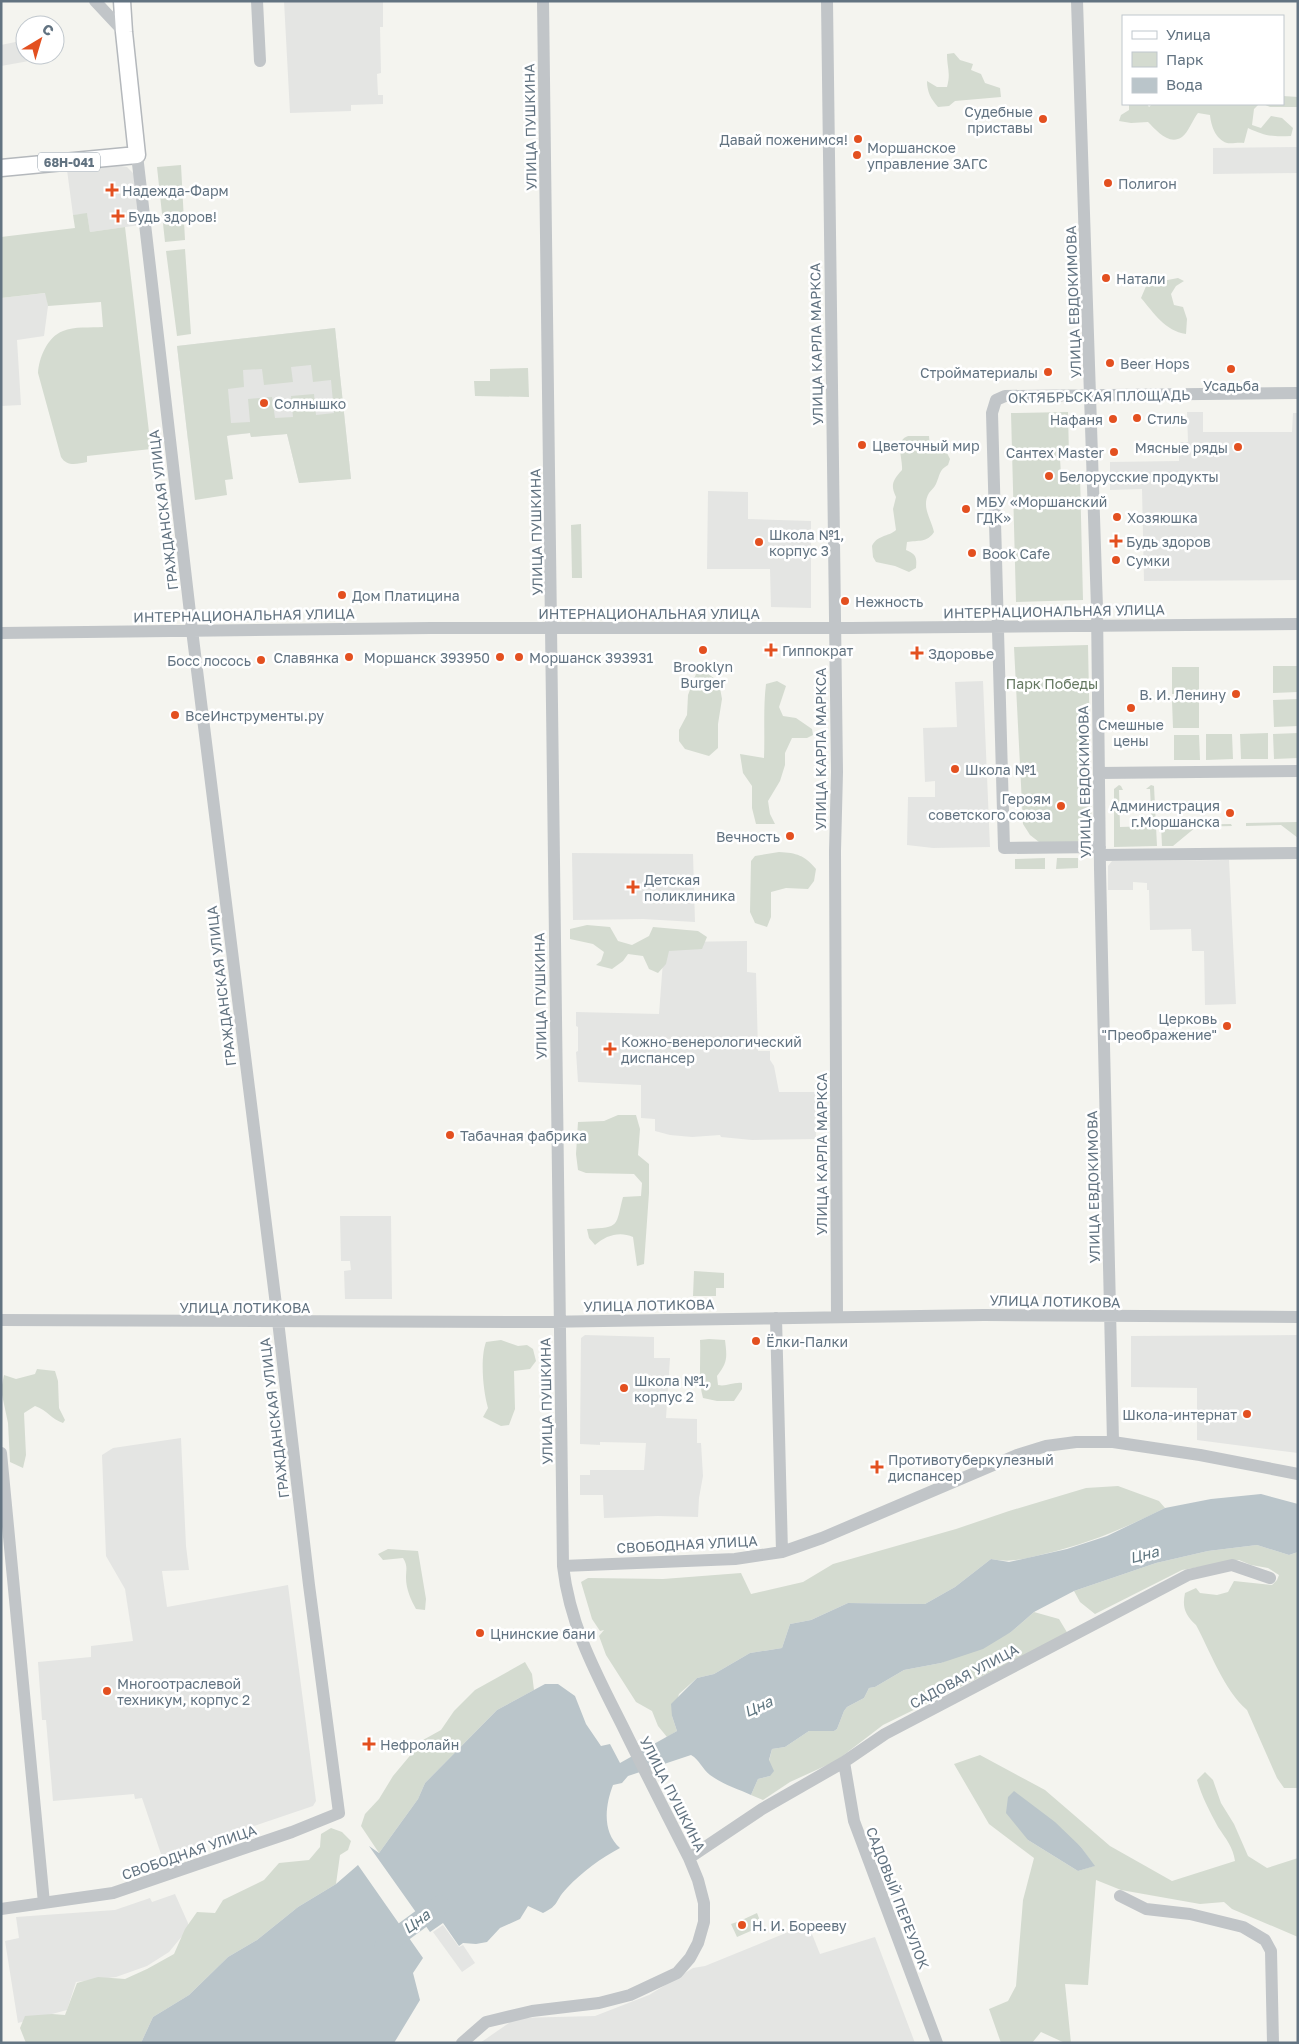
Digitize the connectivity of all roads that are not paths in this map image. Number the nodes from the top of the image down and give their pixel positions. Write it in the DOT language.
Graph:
graph roads {
  1 [pos="95,1"];
  2 [pos="122,1"];
  3 [pos="257,1"];
  4 [pos="543,1"];
  5 [pos="827,1"];
  6 [pos="1077,1"];
  7 [pos="124,32"];
  8 [pos="260,61"];
  9 [pos="137,155"];
  10 [pos="1,168"];
  11 [pos="1298,393"];
  12 [pos="1091,395"];
  13 [pos="1298,624"];
  14 [pos="1097,625"];
  15 [pos="997,626"];
  16 [pos="552,627"];
  17 [pos="834,628"];
  18 [pos="192,630"];
  19 [pos="1,633"];
  20 [pos="1298,771"];
  21 [pos="1099,773"];
  22 [pos="1100,851"];
  23 [pos="1298,853"];
  24 [pos="836,1316"];
  25 [pos="1110,1316"];
  26 [pos="1298,1317"];
  27 [pos="776,1318"];
  28 [pos="1,1320"];
  29 [pos="278,1322"];
  30 [pos="560,1322"];
  31 [pos="1113,1442"];
  32 [pos="1,1453"];
  33 [pos="1298,1474"];
  34 [pos="782,1552"];
  35 [pos="563,1566"];
  36 [pos="1270,1578"];
  37 [pos="844,1762"];
  38 [pos="339,1813"];
  39 [pos="689,1858"];
  40 [pos="1120,1896"];
  41 [pos="44,1903"];
  42 [pos="1,1910"];
  43 [pos="462,2043"];
  44 [pos="937,2043"];
  45 [pos="1273,2043"];
  1 -- 7 [label="street"];
  2 -- 7 [label="main road"];
  3 -- 8 [label="street"];
  4 -- 16 [label="street, УЛИЦА ПУШКИНА"];
  5 -- 17 [label="street, УЛИЦА КАРЛА МАРКСА"];
  6 -- 12 [label="street, УЛИЦА ЕВДОКИМОВА"];
  7 -- 9 [label="main road"];
  9 -- 10 [label="main road, 68Н-041"];
  9 -- 18 [label="street, ГРАЖДАНСКАЯ УЛИЦА"];
  11 -- 12 [label="street, ОКТЯБРЬСКАЯ ПЛОЩАДЬ"];
  12 -- 14 [label="street, УЛИЦА ЕВДОКИМОВА"];
  12 -- 15 [label="street, ОКТЯБРЬСКАЯ ПЛОЩАДЬ"];
  13 -- 14 [label="street, ИНТЕРНАЦИОНАЛЬНАЯ УЛИЦА"];
  14 -- 15 [label="street, ИНТЕРНАЦИОНАЛЬНАЯ УЛИЦА"];
  14 -- 21 [label="street, УЛИЦА ЕВДОКИМОВА"];
  15 -- 17 [label="street, ИНТЕРНАЦИОНАЛЬНАЯ УЛИЦА"];
  15 -- 22 [label="street, ОКТЯБРЬСКАЯ ПЛОЩАДЬ"];
  16 -- 17 [label="street, ИНТЕРНАЦИОНАЛЬНАЯ УЛИЦА"];
  16 -- 18 [label="street, ИНТЕРНАЦИОНАЛЬНАЯ УЛИЦА"];
  16 -- 30 [label="street, УЛИЦА ПУШКИНА"];
  17 -- 24 [label="street, УЛИЦА КАРЛА МАРКСА"];
  18 -- 19 [label="street, ИНТЕРНАЦИОНАЛЬНАЯ УЛИЦА"];
  18 -- 29 [label="street, ГРАЖДАНСКАЯ УЛИЦА"];
  20 -- 21 [label="street"];
  21 -- 22 [label="street, УЛИЦА ЕВДОКИМОВА"];
  22 -- 23 [label="street, ОКТЯБРЬСКАЯ ПЛОЩАДЬ"];
  22 -- 25 [label="street, УЛИЦА ЕВДОКИМОВА"];
  24 -- 25 [label="street, УЛИЦА ЛОТИКОВА"];
  24 -- 27 [label="street, УЛИЦА ЛОТИКОВА"];
  25 -- 26 [label="street, УЛИЦА ЛОТИКОВА"];
  25 -- 31 [label="street, УЛИЦА ЕВДОКИМОВА"];
  27 -- 30 [label="street, УЛИЦА ЛОТИКОВА"];
  27 -- 34 [label="street"];
  28 -- 29 [label="street, УЛИЦА ЛОТИКОВА"];
  29 -- 30 [label="street, УЛИЦА ЛОТИКОВА"];
  29 -- 38 [label="street, ГРАЖДАНСКАЯ УЛИЦА"];
  30 -- 35 [label="street, УЛИЦА ПУШКИНА"];
  31 -- 33 [label="street, СВОБОДНАЯ УЛИЦА"];
  31 -- 34 [label="street, СВОБОДНАЯ УЛИЦА"];
  32 -- 41 [label="street"];
  34 -- 35 [label="street, СВОБОДНАЯ УЛИЦА"];
  35 -- 39 [label="street, УЛИЦА ПУШКИНА"];
  36 -- 37 [label="street, САДОВАЯ УЛИЦА"];
  37 -- 39 [label="street, САДОВАЯ УЛИЦА"];
  37 -- 44 [label="street, САДОВЫЙ ПЕРЕУЛОК"];
  38 -- 41 [label="street, СВОБОДНАЯ УЛИЦА"];
  39 -- 43 [label="street, УЛИЦА ПУШКИНА"];
  40 -- 45 [label="street"];
  41 -- 42 [label="street, СВОБОДНАЯ УЛИЦА"];
}
